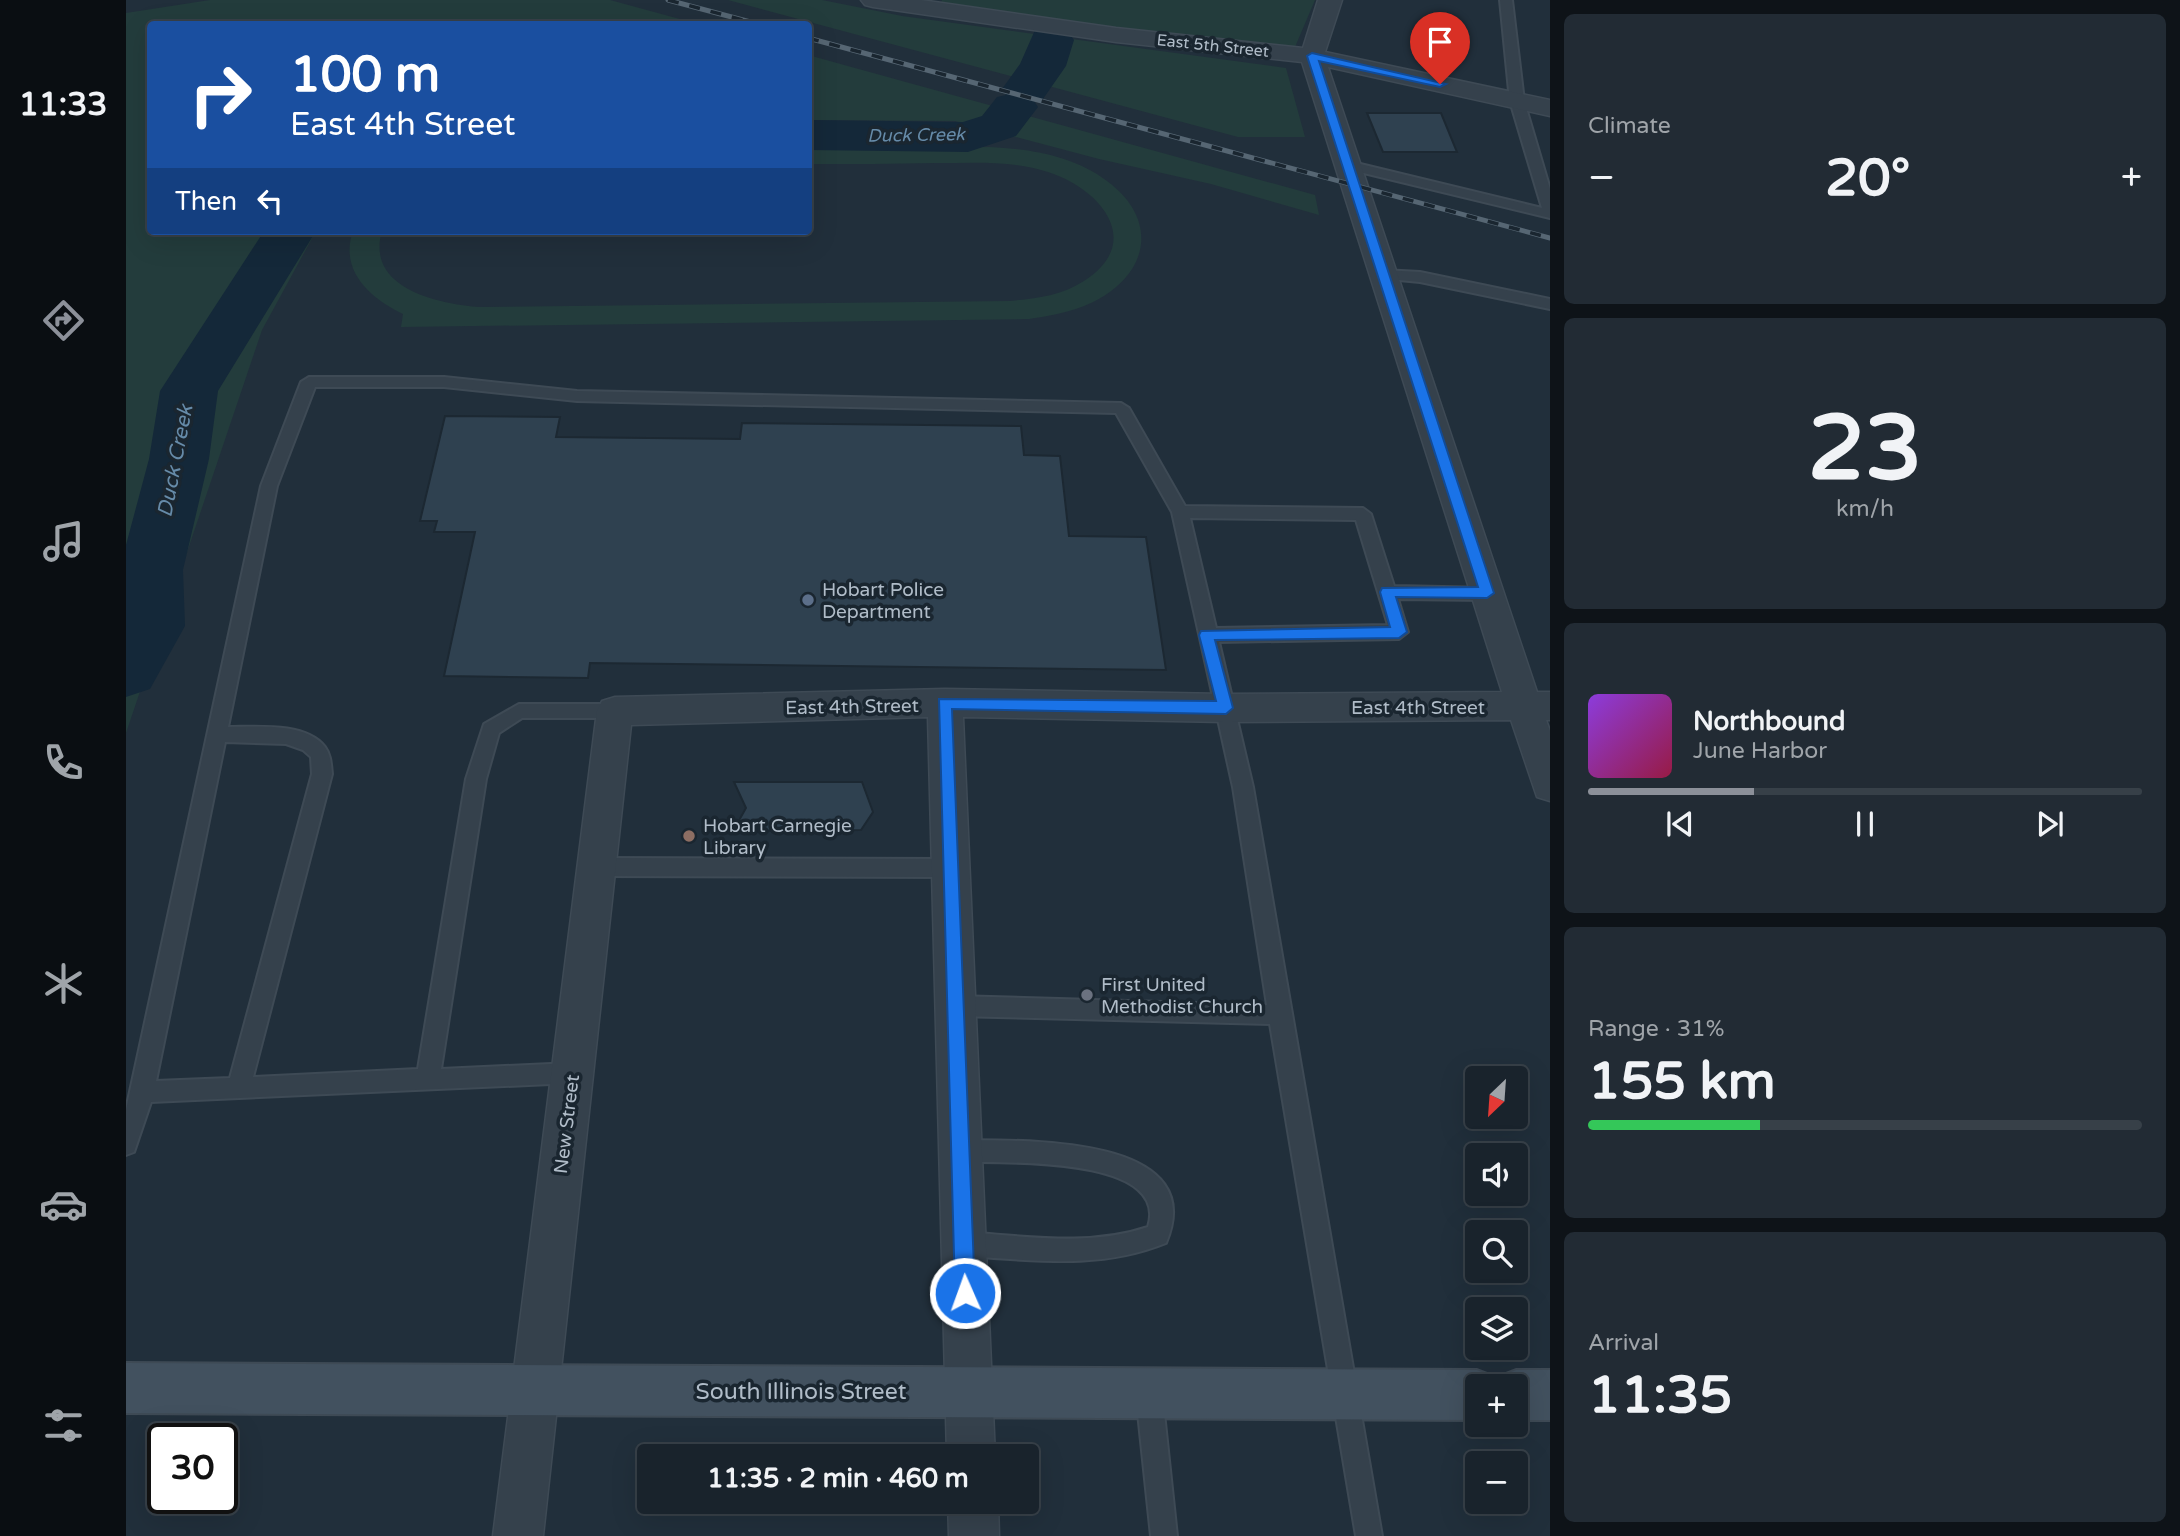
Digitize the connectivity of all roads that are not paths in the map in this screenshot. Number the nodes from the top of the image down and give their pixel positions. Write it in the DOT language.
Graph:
graph roads {
  1 [pos="873,0"];
  2 [pos="1330,0"];
  3 [pos="1506,0"];
  4 [pos="1312,56"];
  5 [pos="1517,101"];
  6 [pos="1550,108"];
  7 [pos="1348,165"];
  8 [pos="1550,213"];
  9 [pos="1382,275"];
  10 [pos="1550,304"];
  11 [pos="1180,512"];
  12 [pos="1255,513"];
  13 [pos="1387,592"];
  14 [pos="1487,593"];
  15 [pos="1206,635"];
  16 [pos="944,703"];
  17 [pos="1537,706"];
  18 [pos="1226,708"];
  19 [pos="615,711"];
  20 [pos="216,734"];
  21 [pos="1550,786"];
  22 [pos="596,867"];
  23 [pos="951,868"];
  24 [pos="955,1006"];
  25 [pos="1279,1015"];
  26 [pos="572,1073"];
  27 [pos="428,1079"];
  28 [pos="239,1087"];
  29 [pos="143,1092"];
  30 [pos="126,1144"];
  31 [pos="961,1152"];
  32 [pos="964,1244"];
  33 [pos="126,1388"];
  34 [pos="534,1390"];
  35 [pos="969,1392"];
  36 [pos="1149,1393"];
  37 [pos="1343,1394"];
  38 [pos="1465,1395"];
  39 [pos="1528,1395"];
  40 [pos="1550,1395"];
  41 [pos="971,1444"];
  42 [pos="973,1514"];
  43 [pos="518,1536"];
  44 [pos="974,1536"];
  45 [pos="1164,1536"];
  46 [pos="1369,1536"];
  1 -- 4 [label="street, East 5th Street"];
  2 -- 4 [label="street"];
  3 -- 5 [label="lane"];
  4 -- 5 [label="street, East 5th Street"];
  4 -- 7 [label="street"];
  5 -- 6 [label="street, East 5th Street"];
  5 -- 8 [label="lane"];
  7 -- 8 [label="lane"];
  7 -- 9 [label="street"];
  9 -- 10 [label="lane"];
  9 -- 14 [label="street"];
  11 -- 12 [label="lane"];
  11 -- 15 [label="lane"];
  11 -- 20 [label="lane"];
  12 -- 13 [label="lane"];
  13 -- 14 [label="lane"];
  13 -- 15 [label="lane"];
  14 -- 17 [label="street"];
  15 -- 18 [label="lane"];
  16 -- 18 [label="street, East 4th Street"];
  16 -- 19 [label="street, East 4th Street"];
  16 -- 23 [label="street"];
  17 -- 18 [label="street, East 4th Street"];
  17 -- 21 [label="street"];
  18 -- 25 [label="lane"];
  19 -- 22 [label="street, New Street"];
  19 -- 27 [label="lane"];
  20 -- 28 [label="lane"];
  20 -- 29 [label="lane"];
  22 -- 23 [label="lane"];
  22 -- 26 [label="street, New Street"];
  23 -- 24 [label="street"];
  24 -- 25 [label="lane"];
  24 -- 31 [label="street"];
  25 -- 37 [label="lane"];
  26 -- 27 [label="lane"];
  26 -- 34 [label="street, New Street"];
  27 -- 28 [label="lane"];
  28 -- 29 [label="lane"];
  29 -- 30 [label="lane"];
  31 -- 32 [label="street"];
  31 -- 32 [label="lane"];
  32 -- 35 [label="street"];
  33 -- 34 [label="main road, South Illinois Street"];
  34 -- 35 [label="main road, South Illinois Street"];
  34 -- 43 [label="street, New Street"];
  35 -- 36 [label="main road, South Illinois Street"];
  35 -- 41 [label="street"];
  36 -- 37 [label="main road, South Illinois Street"];
  36 -- 45 [label="lane"];
  37 -- 38 [label="main road, South Illinois Street"];
  37 -- 46 [label="lane"];
  39 -- 40 [label="main road"];
  42 -- 44 [label="street"];
}
